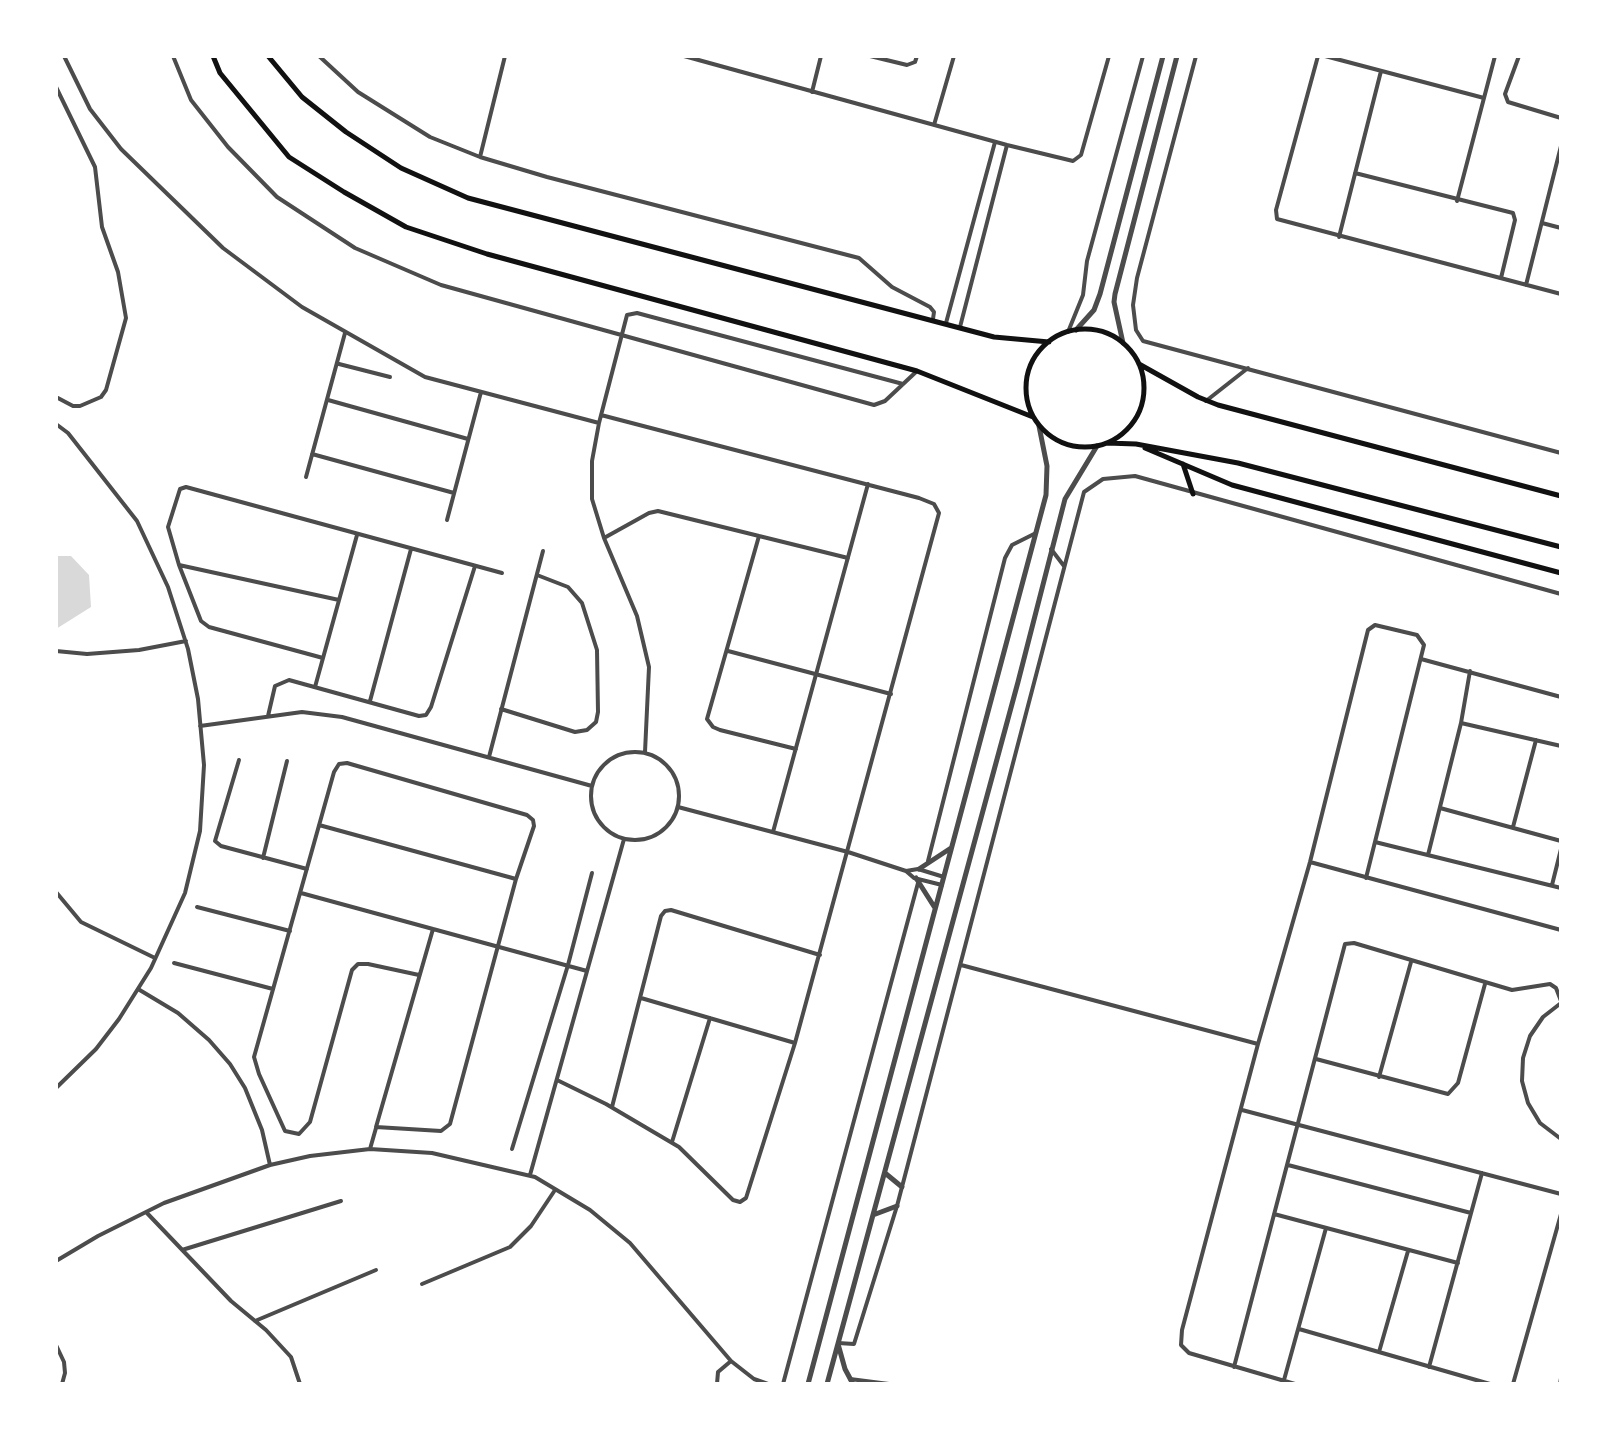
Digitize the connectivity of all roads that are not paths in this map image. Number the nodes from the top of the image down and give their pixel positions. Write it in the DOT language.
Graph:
graph roads {
  1 [pos="64,56"];
  2 [pos="173,56"];
  3 [pos="213,56"];
  4 [pos="268,56"];
  5 [pos="319,56"];
  6 [pos="505,56"];
  7 [pos="684,56"];
  8 [pos="821,56"];
  9 [pos="872,56"];
  10 [pos="917,56"];
  11 [pos="954,56"];
  12 [pos="1109,56"];
  13 [pos="1143,56"];
  14 [pos="1163,56"];
  15 [pos="1177,56"];
  16 [pos="1196,56"];
  17 [pos="1318,56"];
  18 [pos="1325,56"];
  19 [pos="1495,56"];
  20 [pos="1519,56"];
  21 [pos="1381,71"];
  22 [pos="56,87"];
  23 [pos="812,92"];
  24 [pos="1484,98"];
  25 [pos="1561,118"];
  26 [pos="934,125"];
  27 [pos="995,142"];
  28 [pos="1007,145"];
  29 [pos="1561,146"];
  30 [pos="480,157"];
  31 [pos="1355,173"];
  32 [pos="1457,201"];
  33 [pos="1542,223"];
  34 [pos="1561,228"];
  35 [pos="1339,237"];
  36 [pos="1501,278"];
  37 [pos="1526,285"];
  38 [pos="1561,294"];
  39 [pos="933,319"];
  40 [pos="946,323"];
  41 [pos="960,327"];
  42 [pos="1076,330"];
  43 [pos="1068,332"];
  44 [pos="345,333"];
  45 [pos="621,336"];
  46 [pos="1049,342"];
  47 [pos="1123,343"];
  48 [pos="339,364"];
  49 [pos="1139,364"];
  50 [pos="1248,367"];
  51 [pos="917,371"];
  52 [pos="390,377"];
  53 [pos="903,384"];
  54 [pos="481,392"];
  55 [pos="56,397"];
  56 [pos="328,400"];
  57 [pos="1206,401"];
  58 [pos="601,415"];
  59 [pos="1033,417"];
  60 [pos="599,423"];
  61 [pos="56,424"];
  62 [pos="1039,426"];
  63 [pos="468,439"];
  64 [pos="1107,443"];
  65 [pos="1136,444"];
  66 [pos="1097,446"];
  67 [pos="1561,453"];
  68 [pos="312,454"];
  69 [pos="1183,464"];
  70 [pos="306,477"];
  71 [pos="868,484"];
  72 [pos="454,493"];
  73 [pos="1193,494"];
  74 [pos="1561,496"];
  75 [pos="447,520"];
  76 [pos="1036,533"];
  77 [pos="357,535"];
  78 [pos="759,536"];
  79 [pos="604,538"];
  80 [pos="1561,547"];
  81 [pos="411,549"];
  82 [pos="1051,549"];
  83 [pos="543,551"];
  84 [pos="848,558"];
  85 [pos="179,565"];
  86 [pos="475,566"];
  87 [pos="1064,566"];
  88 [pos="502,573"];
  89 [pos="1561,573"];
  90 [pos="537,575"];
  91 [pos="1561,594"];
  92 [pos="339,600"];
  93 [pos="186,641"];
  94 [pos="56,651"];
  95 [pos="728,651"];
  96 [pos="323,658"];
  97 [pos="1421,659"];
  98 [pos="1470,671"];
  99 [pos="816,674"];
  100 [pos="315,687"];
  101 [pos="891,694"];
  102 [pos="1561,697"];
  103 [pos="370,701"];
  104 [pos="501,709"];
  105 [pos="268,717"];
  106 [pos="1461,723"];
  107 [pos="200,726"];
  108 [pos="1536,740"];
  109 [pos="1561,746"];
  110 [pos="796,749"];
  111 [pos="645,752"];
  112 [pos="489,757"];
  113 [pos="239,760"];
  114 [pos="287,761"];
  115 [pos="592,786"];
  116 [pos="678,807"];
  117 [pos="1440,808"];
  118 [pos="319,825"];
  119 [pos="1513,828"];
  120 [pos="773,832"];
  121 [pos="624,839"];
  122 [pos="1561,841"];
  123 [pos="1375,842"];
  124 [pos="952,847"];
  125 [pos="1561,849"];
  126 [pos="848,852"];
  127 [pos="1428,855"];
  128 [pos="263,858"];
  129 [pos="928,861"];
  130 [pos="1310,862"];
  131 [pos="919,869"];
  132 [pos="308,870"];
  133 [pos="906,871"];
  134 [pos="592,873"];
  135 [pos="944,877"];
  136 [pos="1366,878"];
  137 [pos="516,879"];
  138 [pos="917,881"];
  139 [pos="942,885"];
  140 [pos="1552,885"];
  141 [pos="1561,888"];
  142 [pos="56,892"];
  143 [pos="301,893"];
  144 [pos="197,907"];
  145 [pos="935,909"];
  146 [pos="433,929"];
  147 [pos="1561,930"];
  148 [pos="290,931"];
  149 [pos="498,945"];
  150 [pos="820,955"];
  151 [pos="155,958"];
  152 [pos="1411,962"];
  153 [pos="174,963"];
  154 [pos="568,965"];
  155 [pos="961,965"];
  156 [pos="587,971"];
  157 [pos="419,975"];
  158 [pos="1485,984"];
  159 [pos="138,989"];
  160 [pos="273,989"];
  161 [pos="641,998"];
  162 [pos="1561,1002"];
  163 [pos="710,1018"];
  164 [pos="795,1043"];
  165 [pos="1258,1044"];
  166 [pos="1316,1059"];
  167 [pos="1379,1077"];
  168 [pos="557,1080"];
  169 [pos="56,1088"];
  170 [pos="612,1108"];
  171 [pos="1242,1110"];
  172 [pos="1298,1125"];
  173 [pos="376,1127"];
  174 [pos="1561,1139"];
  175 [pos="672,1142"];
  176 [pos="370,1149"];
  177 [pos="512,1149"];
  178 [pos="270,1165"];
  179 [pos="1287,1165"];
  180 [pos="885,1173"];
  181 [pos="1482,1173"];
  182 [pos="530,1175"];
  183 [pos="902,1187"];
  184 [pos="556,1189"];
  185 [pos="1561,1194"];
  186 [pos="341,1201"];
  187 [pos="897,1206"];
  188 [pos="146,1212"];
  189 [pos="1471,1213"];
  190 [pos="1274,1214"];
  191 [pos="1561,1214"];
  192 [pos="873,1215"];
  193 [pos="1326,1228"];
  194 [pos="182,1250"];
  195 [pos="1409,1250"];
  196 [pos="56,1261"];
  197 [pos="1458,1263"];
  198 [pos="376,1270"];
  199 [pos="422,1284"];
  200 [pos="255,1321"];
  201 [pos="1299,1329"];
  202 [pos="838,1343"];
  203 [pos="56,1345"];
  204 [pos="1379,1352"];
  205 [pos="731,1361"];
  206 [pos="1234,1367"];
  207 [pos="1429,1367"];
  208 [pos="1561,1378"];
  209 [pos="1284,1381"];
  210 [pos="851,1382"];
  211 [pos="62,1384"];
  212 [pos="300,1384"];
  213 [pos="717,1384"];
  214 [pos="768,1384"];
  215 [pos="783,1384"];
  216 [pos="808,1384"];
  217 [pos="827,1384"];
  218 [pos="889,1384"];
  219 [pos="1295,1384"];
  220 [pos="1490,1384"];
  221 [pos="1513,1384"];
  222 [pos="1560,1384"];
  1 -- 44 [label="street"];
  2 -- 45 [label="street"];
  3 -- 51 [label="main road"];
  4 -- 39 [label="main road"];
  5 -- 30 [label="street"];
  6 -- 30 [label="street"];
  7 -- 23 [label="street"];
  8 -- 23 [label="street"];
  9 -- 10 [label="street"];
  11 -- 26 [label="street"];
  12 -- 28 [label="street"];
  13 -- 43 [label="street"];
  14 -- 42 [label="street"];
  15 -- 47 [label="street"];
  16 -- 50 [label="street"];
  17 -- 35 [label="street"];
  18 -- 21 [label="street"];
  19 -- 24 [label="street"];
  20 -- 25 [label="street"];
  21 -- 24 [label="street"];
  21 -- 31 [label="street"];
  22 -- 55 [label="street"];
  23 -- 26 [label="street"];
  24 -- 32 [label="street"];
  26 -- 27 [label="street"];
  27 -- 28 [label="street"];
  27 -- 40 [label="street"];
  28 -- 41 [label="street"];
  29 -- 33 [label="street"];
  30 -- 39 [label="street"];
  31 -- 32 [label="street"];
  31 -- 35 [label="street"];
  32 -- 36 [label="street"];
  33 -- 34 [label="street"];
  33 -- 37 [label="street"];
  35 -- 36 [label="street"];
  36 -- 37 [label="street"];
  37 -- 38 [label="street"];
  39 -- 40 [label="main road"];
  40 -- 41 [label="main road"];
  41 -- 46 [label="main road"];
  42 -- 43 [label="main road"];
  42 -- 47 [label="main road"];
  43 -- 46 [label="main road"];
  44 -- 48 [label="street"];
  44 -- 54 [label="street"];
  45 -- 53 [label="street"];
  45 -- 53 [label="street"];
  45 -- 58 [label="street"];
  46 -- 59 [label="main road"];
  47 -- 49 [label="main road"];
  48 -- 52 [label="street"];
  48 -- 56 [label="street"];
  49 -- 57 [label="main road"];
  49 -- 64 [label="main road"];
  50 -- 57 [label="street"];
  50 -- 67 [label="street"];
  51 -- 53 [label="street"];
  51 -- 59 [label="main road"];
  54 -- 60 [label="street"];
  54 -- 63 [label="street"];
  56 -- 63 [label="street"];
  56 -- 68 [label="street"];
  57 -- 74 [label="main road"];
  58 -- 60 [label="street"];
  58 -- 71 [label="street"];
  59 -- 62 [label="main road"];
  60 -- 79 [label="street"];
  61 -- 93 [label="street"];
  62 -- 66 [label="main road"];
  62 -- 76 [label="street"];
  63 -- 72 [label="street"];
  64 -- 65 [label="main road"];
  64 -- 66 [label="main road"];
  65 -- 69 [label="main road"];
  65 -- 80 [label="main road"];
  66 -- 82 [label="street"];
  68 -- 70 [label="street"];
  68 -- 72 [label="street"];
  69 -- 73 [label="main road"];
  69 -- 89 [label="main road"];
  71 -- 84 [label="street"];
  71 -- 101 [label="street"];
  72 -- 75 [label="street"];
  73 -- 87 [label="street"];
  73 -- 91 [label="street"];
  76 -- 124 [label="street"];
  76 -- 129 [label="street"];
  77 -- 81 [label="street"];
  77 -- 85 [label="street"];
  77 -- 92 [label="street"];
  78 -- 79 [label="street"];
  78 -- 84 [label="street"];
  78 -- 95 [label="street"];
  79 -- 111 [label="street"];
  81 -- 86 [label="street"];
  81 -- 103 [label="street"];
  82 -- 87 [label="street"];
  82 -- 180 [label="street"];
  83 -- 90 [label="street"];
  84 -- 99 [label="street"];
  85 -- 92 [label="street"];
  85 -- 96 [label="street"];
  86 -- 88 [label="street"];
  86 -- 103 [label="street"];
  87 -- 155 [label="street"];
  90 -- 104 [label="street"];
  90 -- 104 [label="street"];
  92 -- 96 [label="street"];
  93 -- 94 [label="street"];
  93 -- 107 [label="street"];
  95 -- 99 [label="street"];
  95 -- 110 [label="street"];
  96 -- 100 [label="street"];
  97 -- 98 [label="street"];
  97 -- 123 [label="street"];
  97 -- 130 [label="street"];
  98 -- 102 [label="street"];
  98 -- 106 [label="street"];
  99 -- 101 [label="street"];
  99 -- 110 [label="street"];
  100 -- 103 [label="street"];
  100 -- 105 [label="street"];
  101 -- 126 [label="street"];
  104 -- 112 [label="street"];
  105 -- 107 [label="street"];
  105 -- 112 [label="street"];
  106 -- 108 [label="street"];
  106 -- 117 [label="street"];
  107 -- 151 [label="street"];
  108 -- 109 [label="street"];
  108 -- 119 [label="street"];
  110 -- 120 [label="street"];
  111 -- 115 [label="street"];
  111 -- 116 [label="street"];
  112 -- 115 [label="street"];
  113 -- 128 [label="street"];
  114 -- 128 [label="street"];
  115 -- 121 [label="street"];
  116 -- 120 [label="street"];
  116 -- 121 [label="street"];
  117 -- 119 [label="street"];
  117 -- 127 [label="street"];
  118 -- 132 [label="street"];
  118 -- 137 [label="street"];
  118 -- 137 [label="street"];
  119 -- 122 [label="street"];
  120 -- 126 [label="street"];
  121 -- 156 [label="street"];
  123 -- 127 [label="street"];
  123 -- 136 [label="street"];
  124 -- 129 [label="street"];
  124 -- 135 [label="street"];
  125 -- 140 [label="street"];
  126 -- 133 [label="street"];
  126 -- 150 [label="street"];
  127 -- 140 [label="street"];
  128 -- 132 [label="street"];
  129 -- 131 [label="street"];
  130 -- 136 [label="street"];
  130 -- 165 [label="street"];
  131 -- 133 [label="street"];
  131 -- 135 [label="street"];
  132 -- 143 [label="street"];
  133 -- 138 [label="street"];
  134 -- 154 [label="street"];
  135 -- 139 [label="street"];
  136 -- 147 [label="street"];
  137 -- 149 [label="street"];
  138 -- 139 [label="street"];
  138 -- 145 [label="street"];
  138 -- 215 [label="street"];
  139 -- 145 [label="street"];
  140 -- 141 [label="street"];
  142 -- 151 [label="street"];
  143 -- 146 [label="street"];
  143 -- 148 [label="street"];
  144 -- 148 [label="street"];
  145 -- 216 [label="street"];
  146 -- 149 [label="street"];
  146 -- 157 [label="street"];
  148 -- 160 [label="street"];
  149 -- 154 [label="street"];
  149 -- 173 [label="street"];
  150 -- 161 [label="street"];
  150 -- 164 [label="street"];
  151 -- 159 [label="street"];
  152 -- 158 [label="street"];
  152 -- 166 [label="street"];
  152 -- 167 [label="street"];
  153 -- 160 [label="street"];
  154 -- 156 [label="street"];
  154 -- 177 [label="street"];
  155 -- 165 [label="street"];
  155 -- 183 [label="street"];
  156 -- 168 [label="street"];
  157 -- 160 [label="street"];
  157 -- 173 [label="street"];
  158 -- 162 [label="street"];
  158 -- 167 [label="street"];
  159 -- 169 [label="street"];
  159 -- 178 [label="street"];
  161 -- 163 [label="street"];
  161 -- 170 [label="street"];
  162 -- 174 [label="street"];
  163 -- 164 [label="street"];
  163 -- 175 [label="street"];
  164 -- 175 [label="street"];
  165 -- 171 [label="street"];
  166 -- 167 [label="street"];
  166 -- 172 [label="street"];
  168 -- 170 [label="street"];
  168 -- 182 [label="street"];
  170 -- 175 [label="street"];
  171 -- 172 [label="street"];
  171 -- 206 [label="street"];
  172 -- 179 [label="street"];
  172 -- 181 [label="street"];
  173 -- 176 [label="street"];
  176 -- 178 [label="street"];
  176 -- 182 [label="street"];
  178 -- 188 [label="street"];
  179 -- 189 [label="street"];
  179 -- 190 [label="street"];
  180 -- 183 [label="street"];
  180 -- 192 [label="street"];
  181 -- 185 [label="street"];
  181 -- 189 [label="street"];
  182 -- 184 [label="street"];
  183 -- 187 [label="street"];
  184 -- 199 [label="street"];
  184 -- 205 [label="street"];
  186 -- 194 [label="street"];
  187 -- 192 [label="street"];
  187 -- 202 [label="street"];
  188 -- 194 [label="street"];
  188 -- 196 [label="street"];
  189 -- 197 [label="street"];
  190 -- 193 [label="street"];
  190 -- 206 [label="street"];
  191 -- 221 [label="street"];
  192 -- 202 [label="street"];
  193 -- 195 [label="street"];
  193 -- 201 [label="street"];
  194 -- 200 [label="street"];
  195 -- 197 [label="street"];
  195 -- 204 [label="street"];
  197 -- 207 [label="street"];
  198 -- 200 [label="street"];
  200 -- 212 [label="street"];
  201 -- 204 [label="street"];
  201 -- 209 [label="street"];
  202 -- 210 [label="street"];
  202 -- 217 [label="street"];
  203 -- 211 [label="street"];
  204 -- 207 [label="street"];
  205 -- 213 [label="street"];
  205 -- 214 [label="street"];
  206 -- 209 [label="street"];
  207 -- 220 [label="street"];
  208 -- 222 [label="street"];
  209 -- 219 [label="street"];
  210 -- 218 [label="street"];
}
